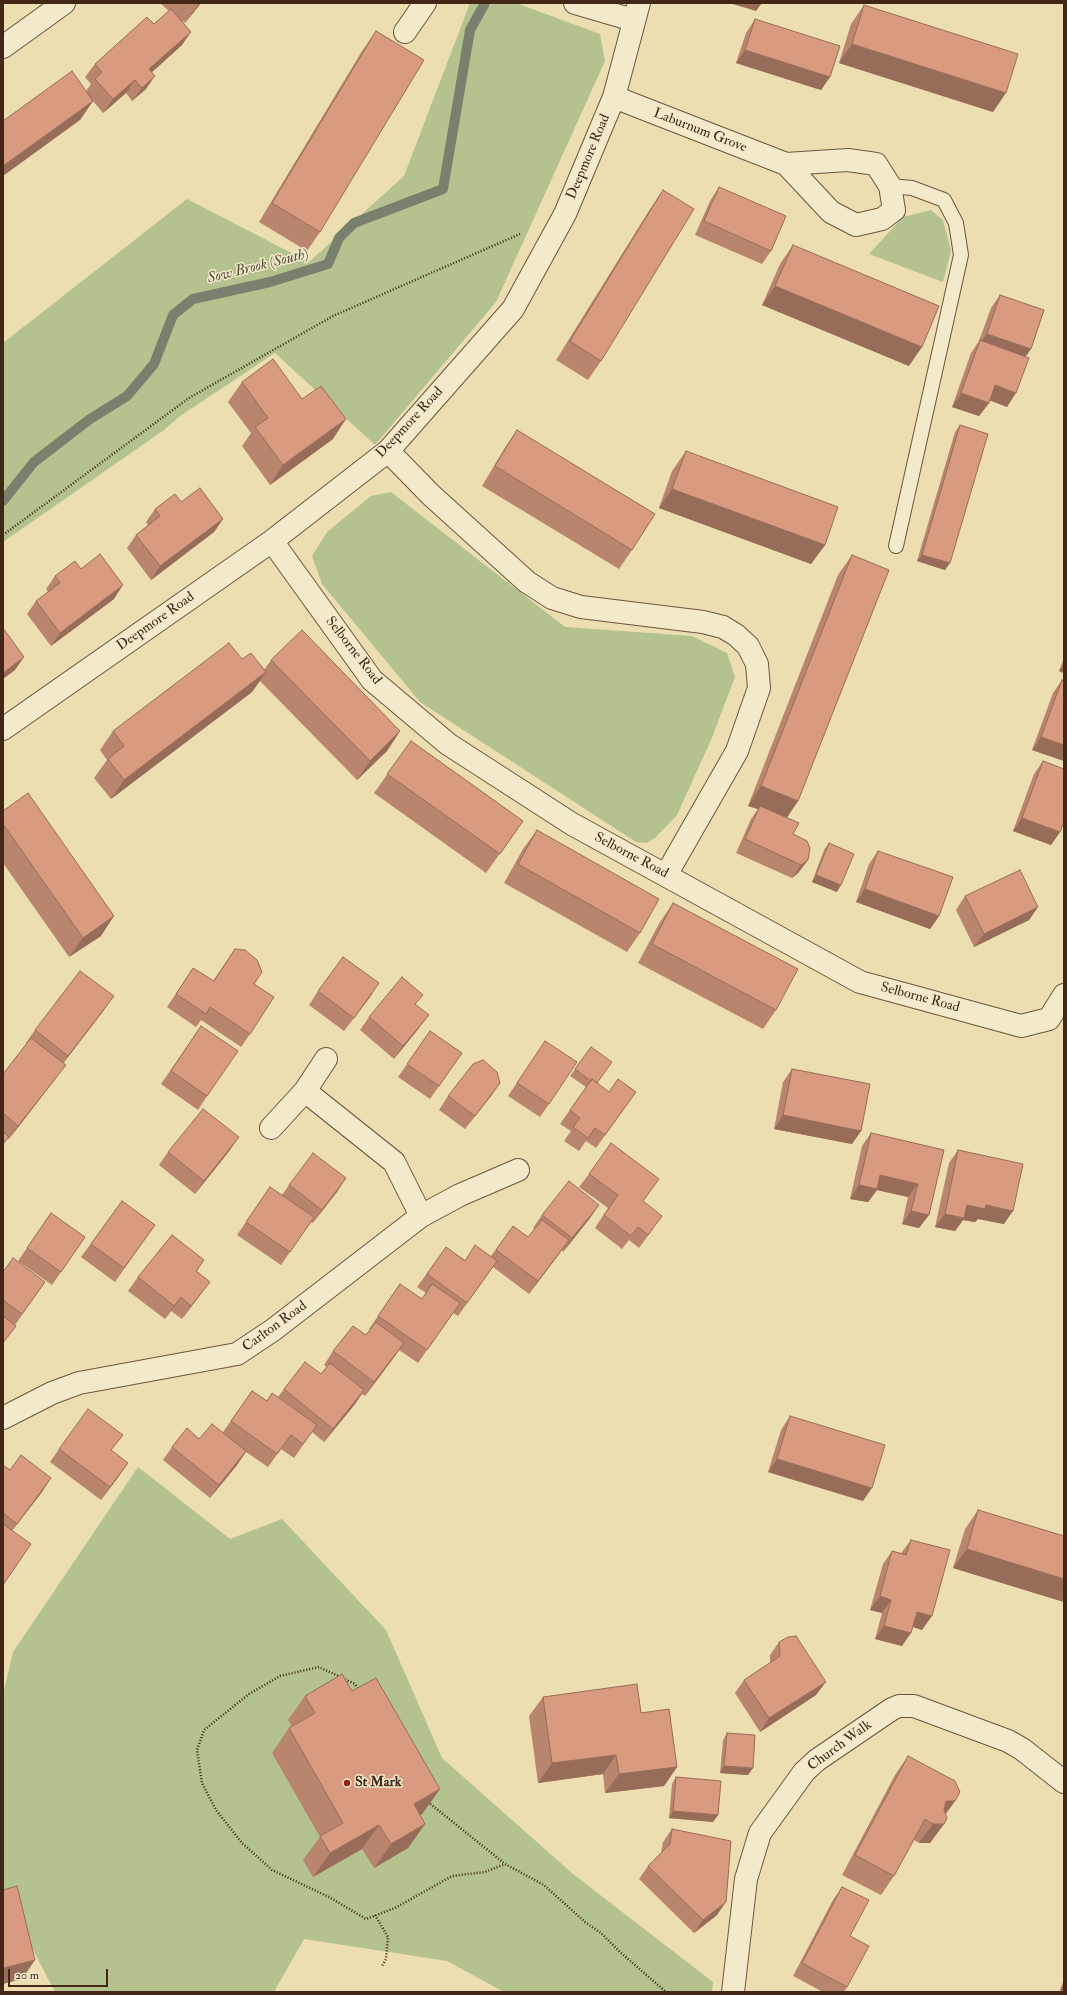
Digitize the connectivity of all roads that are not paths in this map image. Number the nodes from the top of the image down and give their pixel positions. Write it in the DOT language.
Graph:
graph roads {
  1 [pos="64,3"];
  2 [pos="425,3"];
  3 [pos="575,3"];
  4 [pos="636,11"];
  5 [pos="405,32"];
  6 [pos="3,47"];
  7 [pos="614,98"];
  8 [pos="786,164"];
  9 [pos="890,186"];
  10 [pos="388,451"];
  11 [pos="272,541"];
  12 [pos="896,546"];
  13 [pos="3,729"];
  14 [pos="666,875"];
  15 [pos="1064,995"];
  16 [pos="326,1059"];
  17 [pos="305,1091"];
  18 [pos="271,1128"];
  19 [pos="518,1170"];
  20 [pos="421,1216"];
  21 [pos="3,1418"];
  22 [pos="1064,1782"];
  23 [pos="733,1992"];
  1 -- 6 [label="street"];
  2 -- 5 [label="street"];
  3 -- 4 [label="street"];
  4 -- 7 [label="street, Deepmore Road"];
  7 -- 8 [label="street, Laburnum Grove"];
  7 -- 10 [label="street, Deepmore Road"];
  8 -- 9 [label="street, Laburnum Grove"];
  8 -- 9 [label="street, Laburnum Grove"];
  9 -- 12 [label="lane"];
  10 -- 11 [label="street, Deepmore Road"];
  10 -- 14 [label="street"];
  11 -- 13 [label="street, Deepmore Road"];
  11 -- 14 [label="street, Selborne Road"];
  14 -- 15 [label="street, Selborne Road"];
  16 -- 17 [label="street"];
  17 -- 18 [label="street"];
  17 -- 20 [label="street"];
  19 -- 20 [label="street, Carlton Road"];
  20 -- 21 [label="street, Carlton Road"];
  22 -- 23 [label="street, Church Walk"];
}
